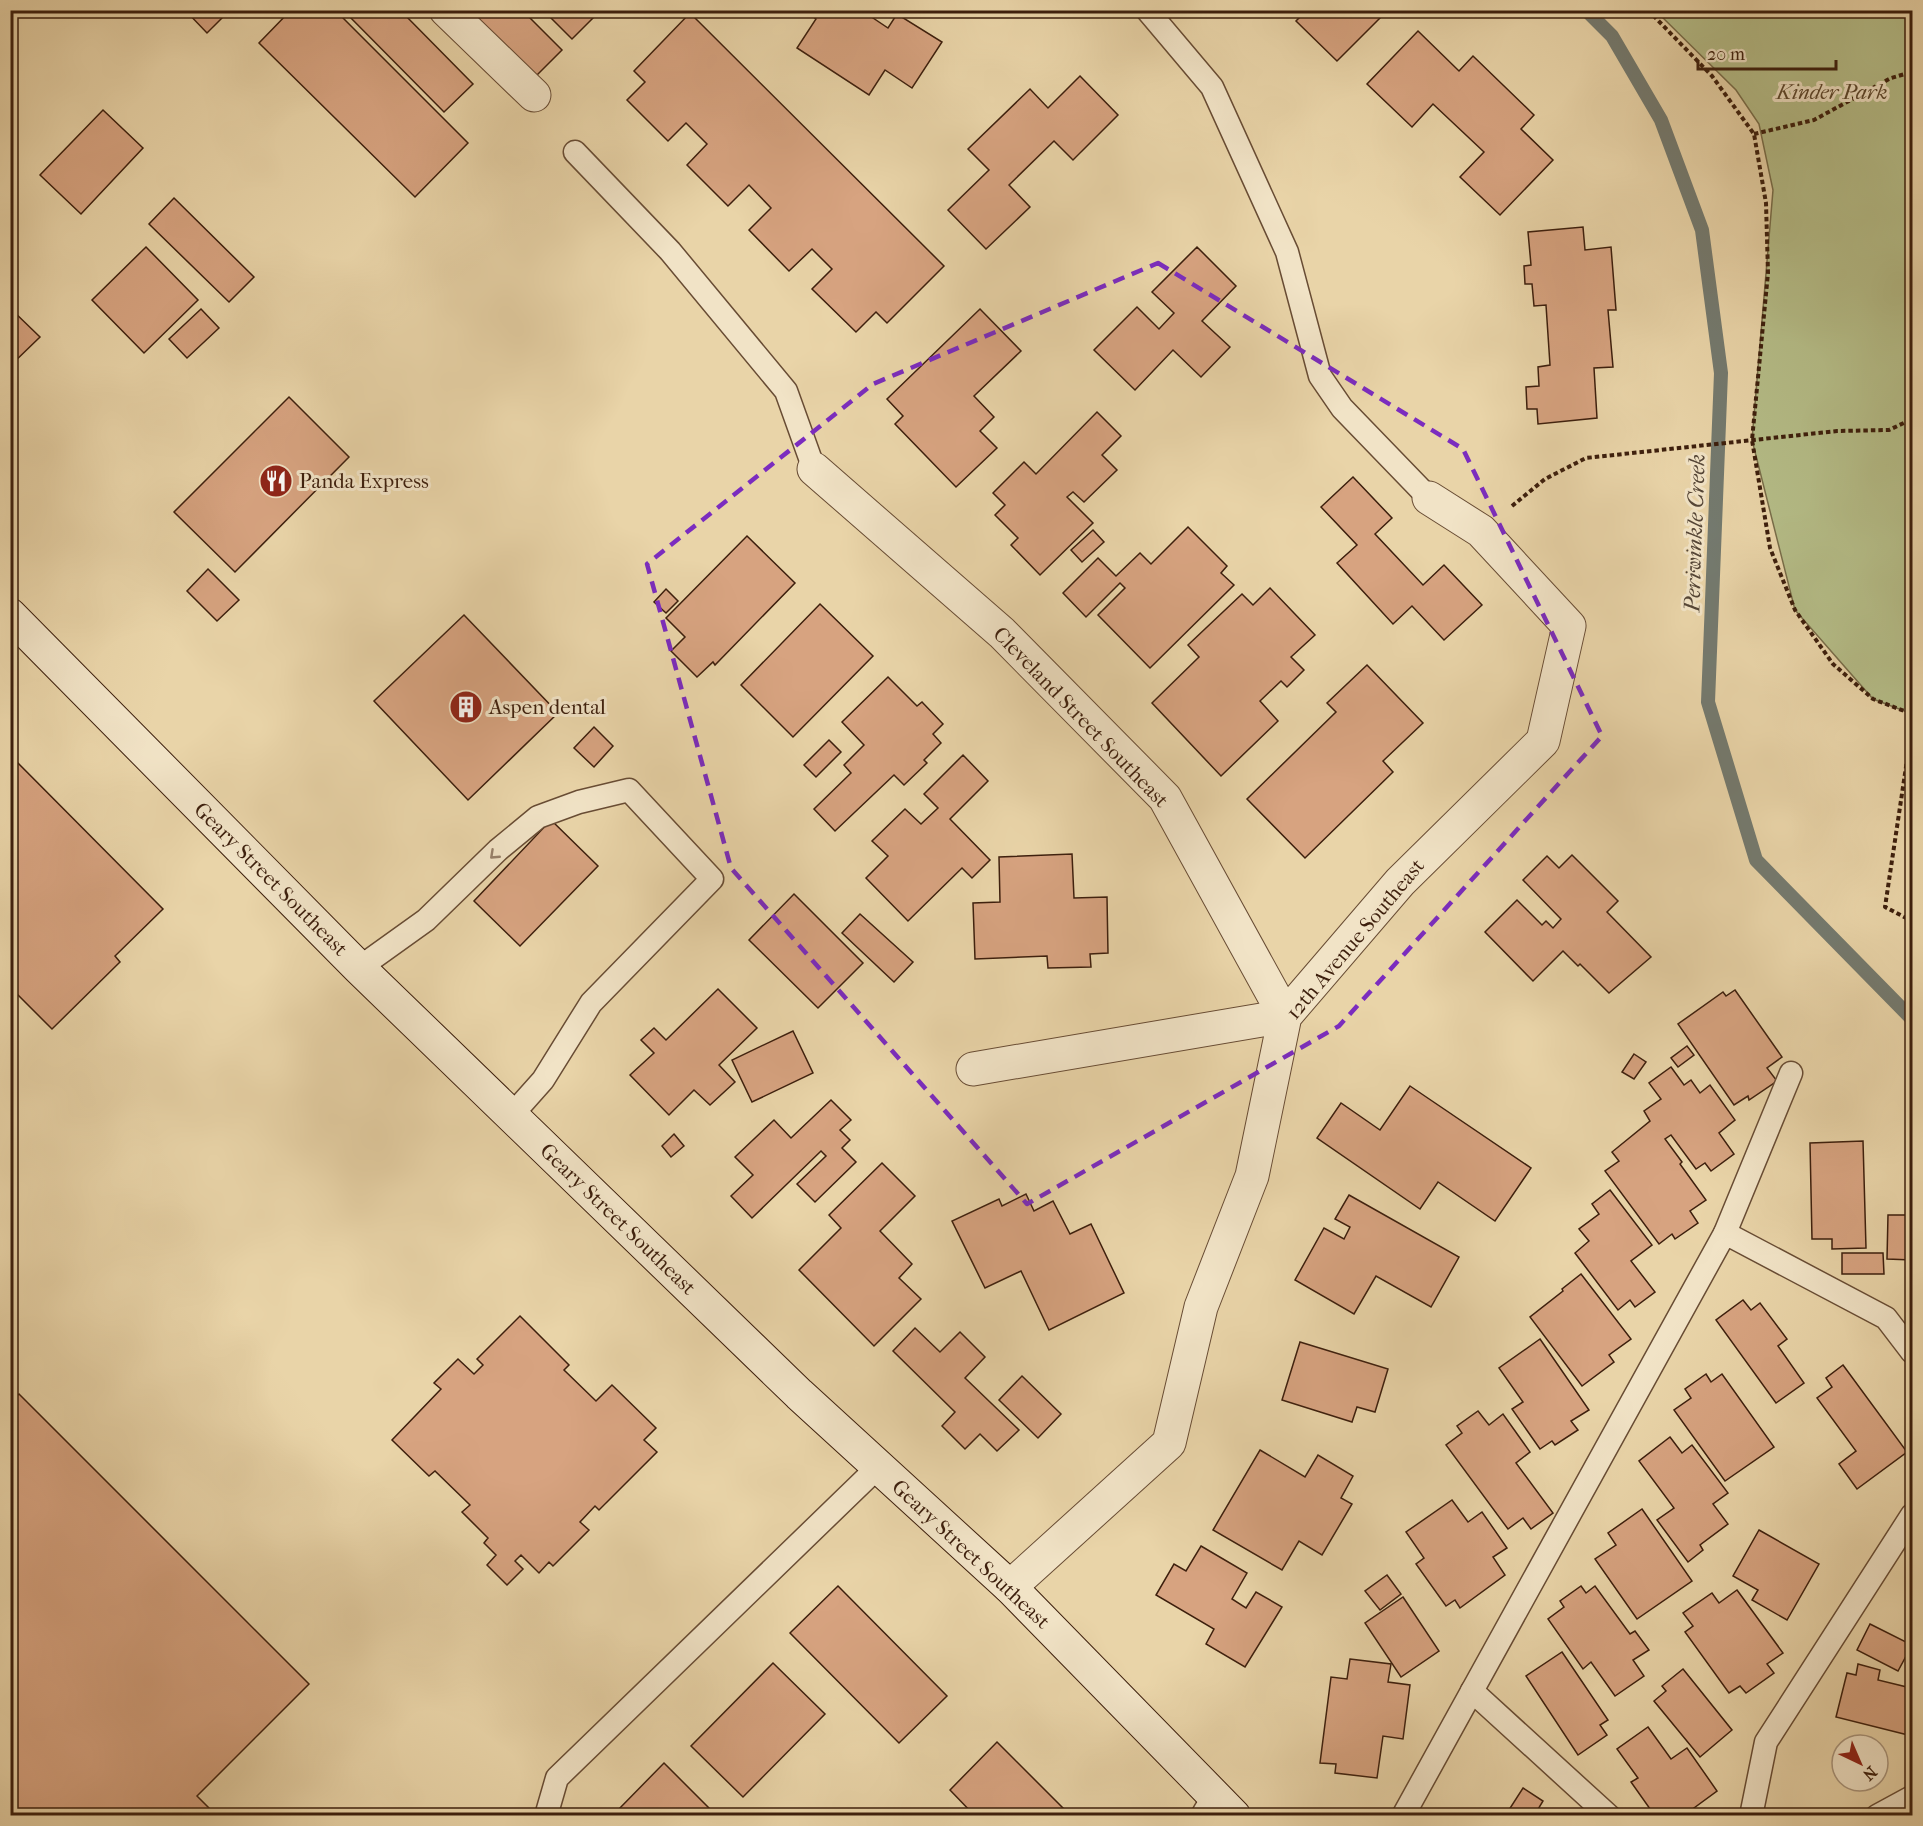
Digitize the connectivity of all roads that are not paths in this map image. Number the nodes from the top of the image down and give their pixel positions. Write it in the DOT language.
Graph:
graph roads {
  1 [pos="446,10"];
  2 [pos="1148,10"];
  3 [pos="534,95"];
  4 [pos="575,152"];
  5 [pos="814,469"];
  6 [pos="1429,498"];
  7 [pos="10,615"];
  8 [pos="359,968"];
  9 [pos="1285,1016"];
  10 [pos="973,1069"];
  11 [pos="1791,1073"];
  12 [pos="511,1116"];
  13 [pos="1725,1233"];
  14 [pos="1912,1352"];
  15 [pos="878,1467"];
  16 [pos="1912,1515"];
  17 [pos="1010,1587"];
  18 [pos="1472,1691"];
  19 [pos="1912,1797"];
  20 [pos="1216,1809"];
  21 [pos="546,1815"];
  22 [pos="1403,1815"];
  23 [pos="1610,1815"];
  24 [pos="1751,1815"];
  25 [pos="1877,1815"];
  1 -- 3 [label="street"];
  2 -- 6 [label="lane"];
  4 -- 5 [label="lane"];
  5 -- 9 [label="street, Cleveland Street Southeast"];
  6 -- 9 [label="street, 12th Avenue Southeast"];
  7 -- 8 [label="street, Geary Street Southeast"];
  8 -- 12 [label="street, Geary Street Southeast"];
  12 -- 8 [label="lane, one-way"];
  9 -- 10 [label="street"];
  9 -- 17 [label="street, 12th Avenue Southeast"];
  11 -- 13 [label="lane"];
  12 -- 15 [label="street, Geary Street Southeast"];
  13 -- 14 [label="lane"];
  13 -- 18 [label="lane"];
  15 -- 17 [label="street, Geary Street Southeast"];
  15 -- 21 [label="lane"];
  16 -- 24 [label="lane"];
  17 -- 20 [label="street, Geary Street Southeast"];
  18 -- 22 [label="lane"];
  18 -- 23 [label="lane"];
  19 -- 25 [label="lane"];
}
